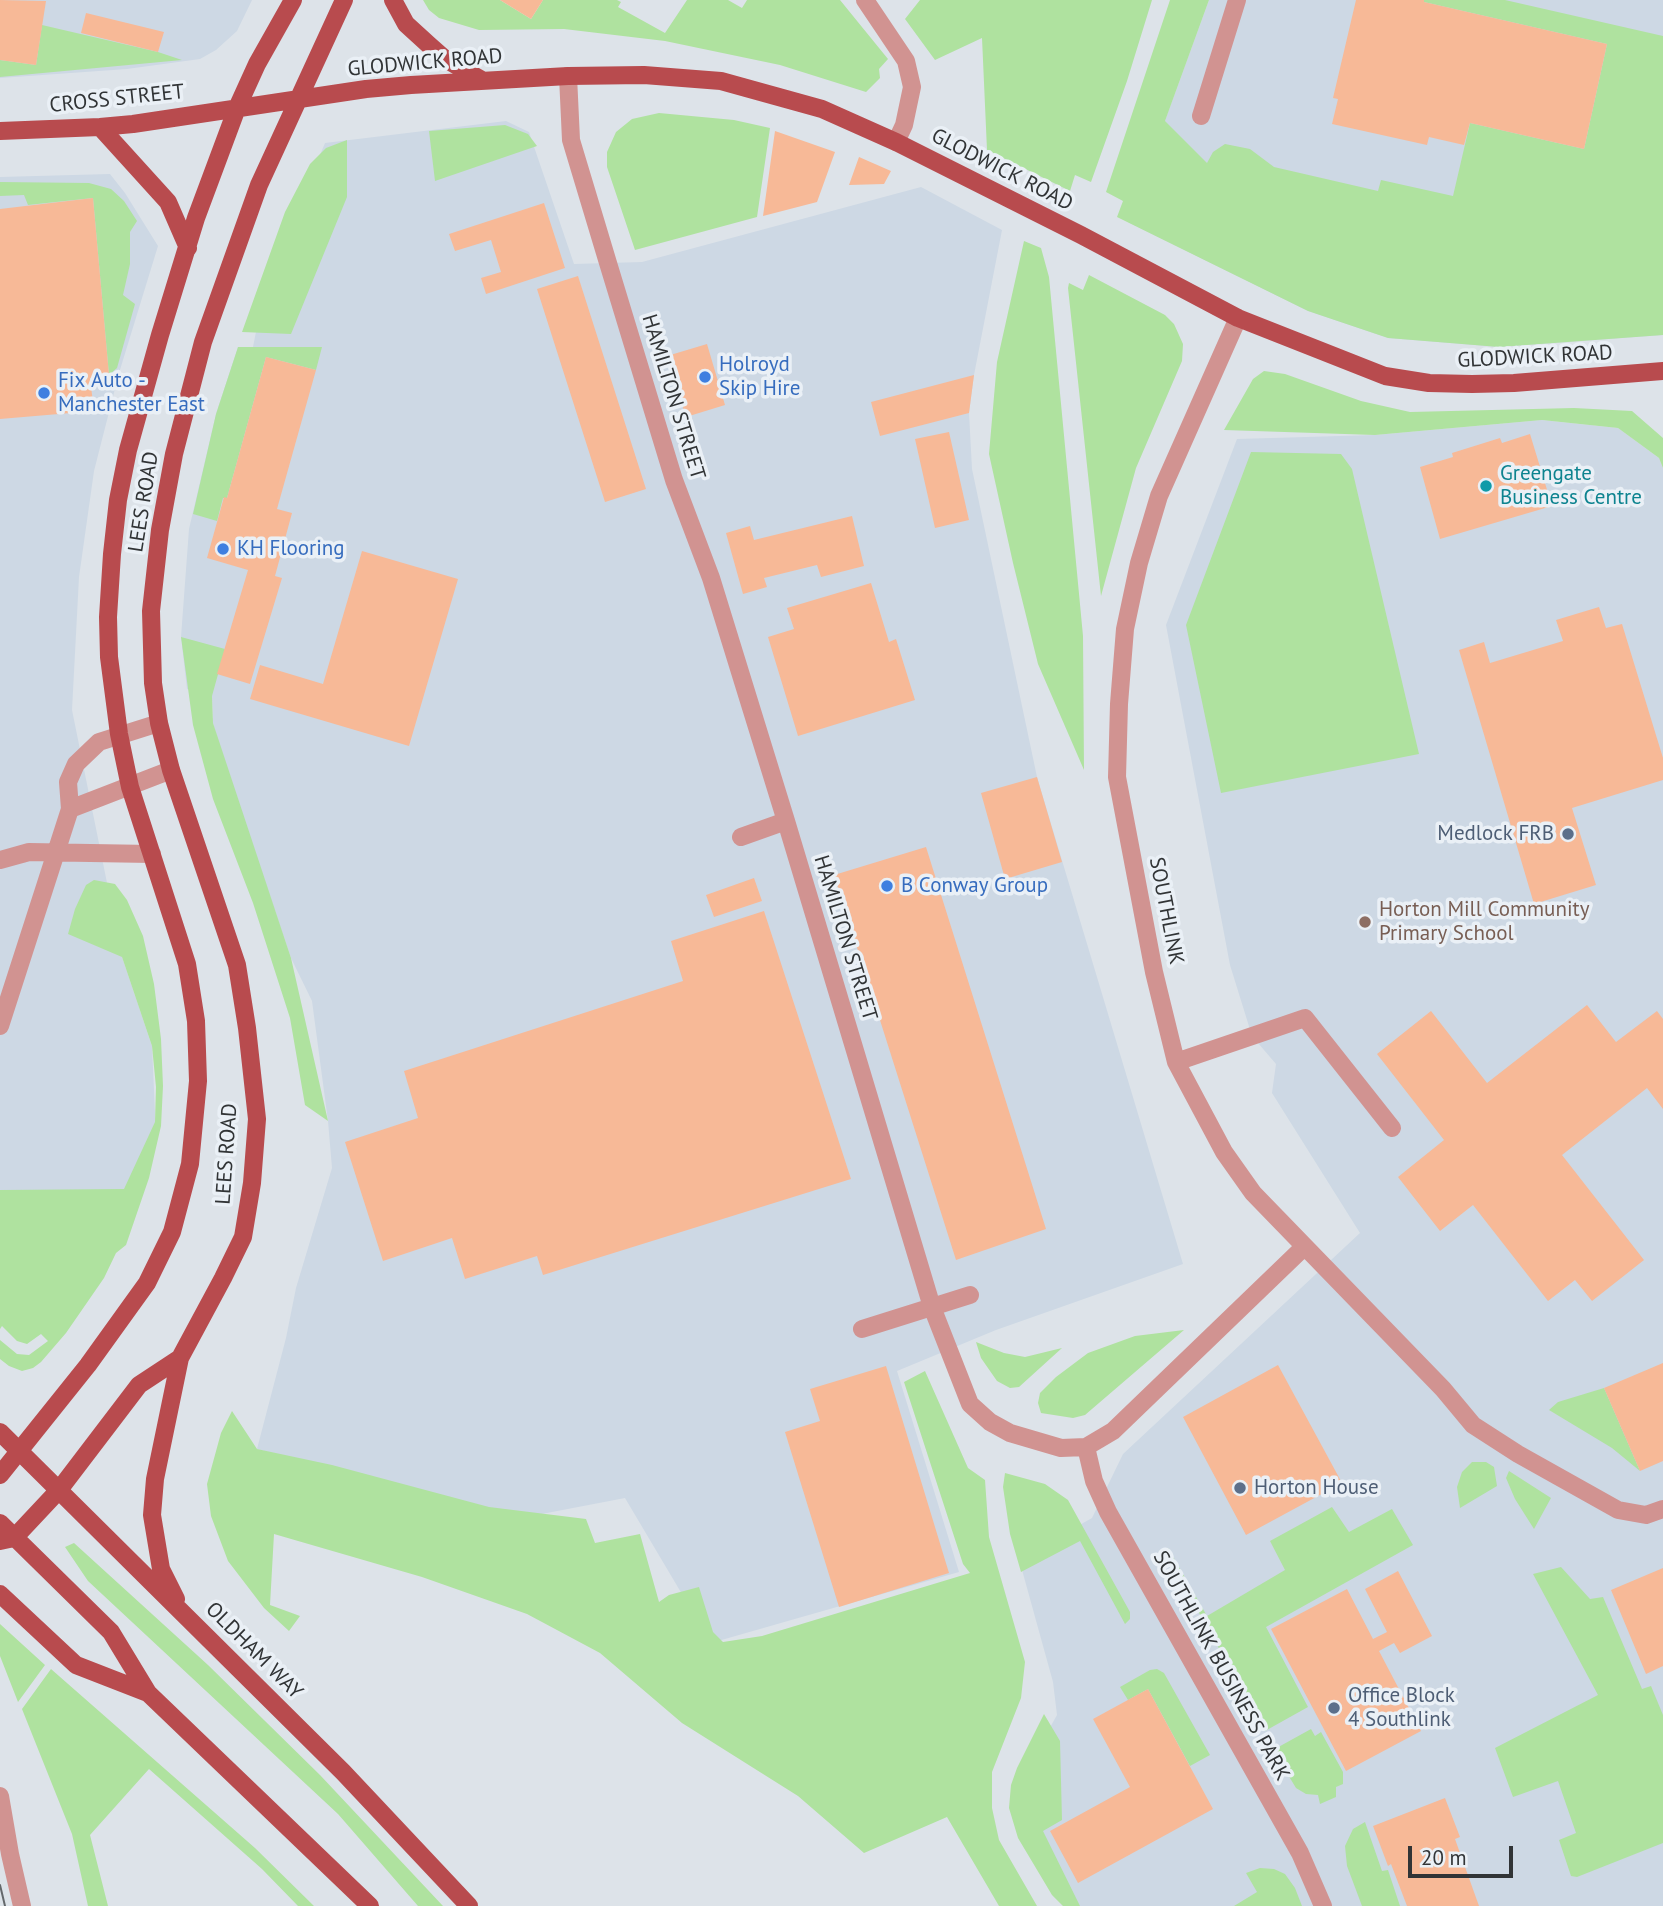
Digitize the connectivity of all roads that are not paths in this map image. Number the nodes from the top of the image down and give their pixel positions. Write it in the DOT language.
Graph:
graph roads {
  1 [pos="293,0"];
  2 [pos="344,0"];
  3 [pos="393,0"];
  4 [pos="864,0"];
  5 [pos="1237,0"];
  6 [pos="568,76"];
  7 [pos="483,81"];
  8 [pos="300,99"];
  9 [pos="237,108"];
  10 [pos="1201,116"];
  11 [pos="100,127"];
  12 [pos="0,131"];
  13 [pos="896,142"];
  14 [pos="188,248"];
  15 [pos="1238,318"];
  16 [pos="1663,371"];
  17 [pos="159,723"];
  18 [pos="119,734"];
  19 [pos="171,770"];
  20 [pos="130,787"];
  21 [pos="69,809"];
  22 [pos="786,821"];
  23 [pos="741,837"];
  24 [pos="54,854"];
  25 [pos="152,854"];
  26 [pos="0,860"];
  27 [pos="0,1026"];
  28 [pos="1176,1062"];
  29 [pos="1392,1128"];
  30 [pos="1304,1247"];
  31 [pos="970,1295"];
  32 [pos="932,1307"];
  33 [pos="862,1329"];
  34 [pos="180,1358"];
  35 [pos="0,1432"];
  36 [pos="1086,1447"];
  37 [pos="19,1451"];
  38 [pos="0,1475"];
  39 [pos="59,1490"];
  40 [pos="1663,1509"];
  41 [pos="0,1523"];
  42 [pos="7,1540"];
  43 [pos="0,1594"];
  44 [pos="187,1616"];
  45 [pos="148,1693"];
  46 [pos="0,1797"];
  47 [pos="22,1906"];
  48 [pos="370,1906"];
  49 [pos="469,1906"];
  50 [pos="1322,1906"];
  1 -- 9 [label="main road, LEES ROAD"];
  2 -- 8 [label="main road, LEES ROAD"];
  3 -- 7 [label="main road"];
  4 -- 13 [label="street"];
  5 -- 10 [label="street"];
  6 -- 7 [label="main road, GLODWICK ROAD"];
  6 -- 13 [label="main road, GLODWICK ROAD"];
  6 -- 22 [label="street, HAMILTON STREET"];
  7 -- 8 [label="main road, GLODWICK ROAD"];
  8 -- 9 [label="main road"];
  8 -- 17 [label="main road, LEES ROAD"];
  9 -- 11 [label="main road, CROSS STREET"];
  9 -- 14 [label="main road, LEES ROAD"];
  11 -- 12 [label="main road, CROSS STREET"];
  11 -- 14 [label="main road"];
  13 -- 15 [label="main road, GLODWICK ROAD"];
  14 -- 18 [label="main road, LEES ROAD"];
  15 -- 16 [label="main road, GLODWICK ROAD"];
  15 -- 28 [label="street, SOUTHLINK"];
  17 -- 18 [label="street"];
  17 -- 19 [label="main road, LEES ROAD"];
  18 -- 20 [label="main road, LEES ROAD"];
  18 -- 21 [label="street"];
  19 -- 20 [label="street"];
  19 -- 34 [label="main road, LEES ROAD"];
  20 -- 21 [label="street"];
  20 -- 25 [label="main road, LEES ROAD"];
  21 -- 24 [label="street"];
  22 -- 23 [label="street"];
  22 -- 32 [label="street, HAMILTON STREET"];
  24 -- 25 [label="street"];
  24 -- 26 [label="street"];
  24 -- 27 [label="street"];
  25 -- 37 [label="main road, LEES ROAD"];
  28 -- 29 [label="street"];
  28 -- 30 [label="street, SOUTHLINK"];
  30 -- 36 [label="street"];
  30 -- 40 [label="street, SOUTHLINK"];
  31 -- 32 [label="street"];
  32 -- 33 [label="street"];
  32 -- 36 [label="street, HAMILTON STREET"];
  34 -- 39 [label="main road, LEES ROAD"];
  34 -- 44 [label="main road"];
  35 -- 37 [label="main road, OLDHAM WAY"];
  36 -- 50 [label="street, SOUTHLINK BUSINESS PARK"];
  37 -- 38 [label="main road"];
  37 -- 39 [label="main road, OLDHAM WAY"];
  39 -- 42 [label="main road"];
  39 -- 44 [label="main road, OLDHAM WAY"];
  41 -- 42 [label="main road"];
  42 -- 45 [label="main road"];
  43 -- 45 [label="main road"];
  44 -- 49 [label="main road, OLDHAM WAY"];
  45 -- 48 [label="main road"];
  46 -- 47 [label="street"];
}
